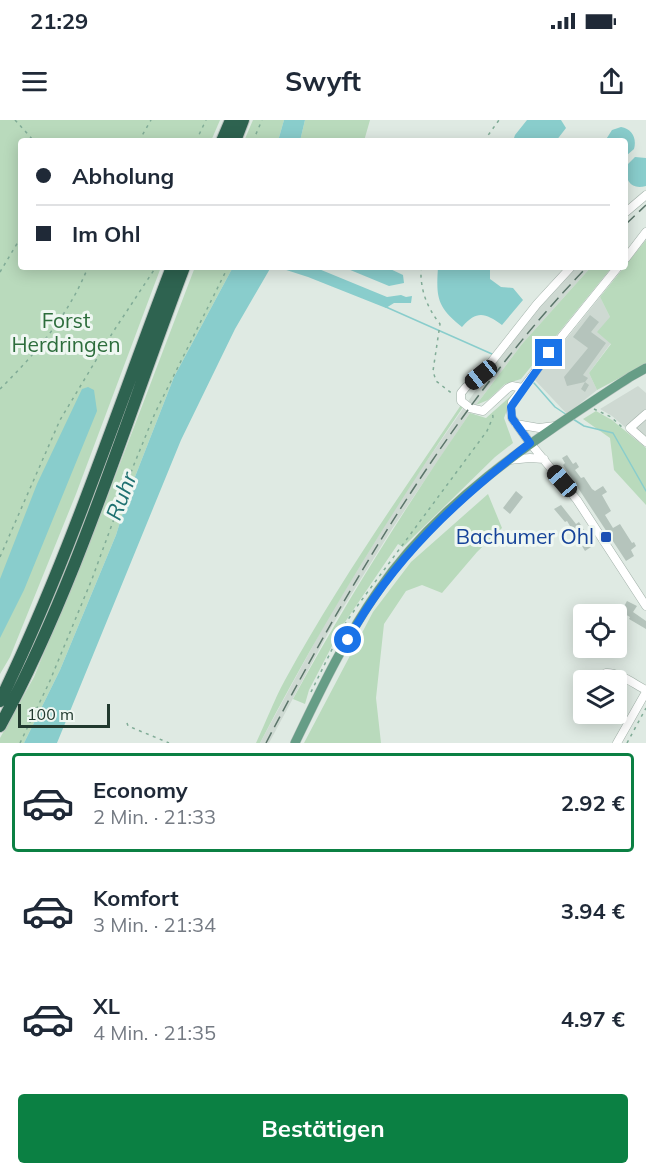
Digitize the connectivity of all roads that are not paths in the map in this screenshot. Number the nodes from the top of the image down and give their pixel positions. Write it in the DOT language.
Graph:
graph roads {
  1 [pos="231,120"];
  2 [pos="243,120"];
  3 [pos="223,138"];
  4 [pos="236,138"];
  5 [pos="646,195"];
  6 [pos="628,210"];
  7 [pos="646,232"];
  8 [pos="628,255"];
  9 [pos="171,270"];
  10 [pos="183,270"];
  11 [pos="568,270"];
  12 [pos="616,270"];
  13 [pos="646,368"];
  14 [pos="523,388"];
  15 [pos="646,414"];
  16 [pos="516,424"];
  17 [pos="555,426"];
  18 [pos="646,442"];
  19 [pos="530,443"];
  20 [pos="544,459"];
  21 [pos="508,460"];
  22 [pos="646,606"];
  23 [pos="627,680"];
  24 [pos="646,691"];
  25 [pos="0,701"];
  26 [pos="0,726"];
  27 [pos="295,743"];
  28 [pos="617,743"];
  1 -- 3 [label="highway"];
  2 -- 4 [label="highway"];
  5 -- 6 [label="street"];
  7 -- 8 [label="street"];
  9 -- 25 [label="highway"];
  10 -- 26 [label="highway"];
  11 -- 14 [label="street"];
  12 -- 14 [label="street"];
  13 -- 17 [label="main road"];
  14 -- 16 [label="street"];
  15 -- 18 [label="street"];
  16 -- 17 [label="street"];
  16 -- 19 [label="street"];
  17 -- 19 [label="main road"];
  19 -- 20 [label="street"];
  19 -- 21 [label="main road"];
  20 -- 21 [label="street"];
  20 -- 22 [label="street"];
  21 -- 27 [label="main road"];
  23 -- 24 [label="street"];
  24 -- 28 [label="street"];
}
